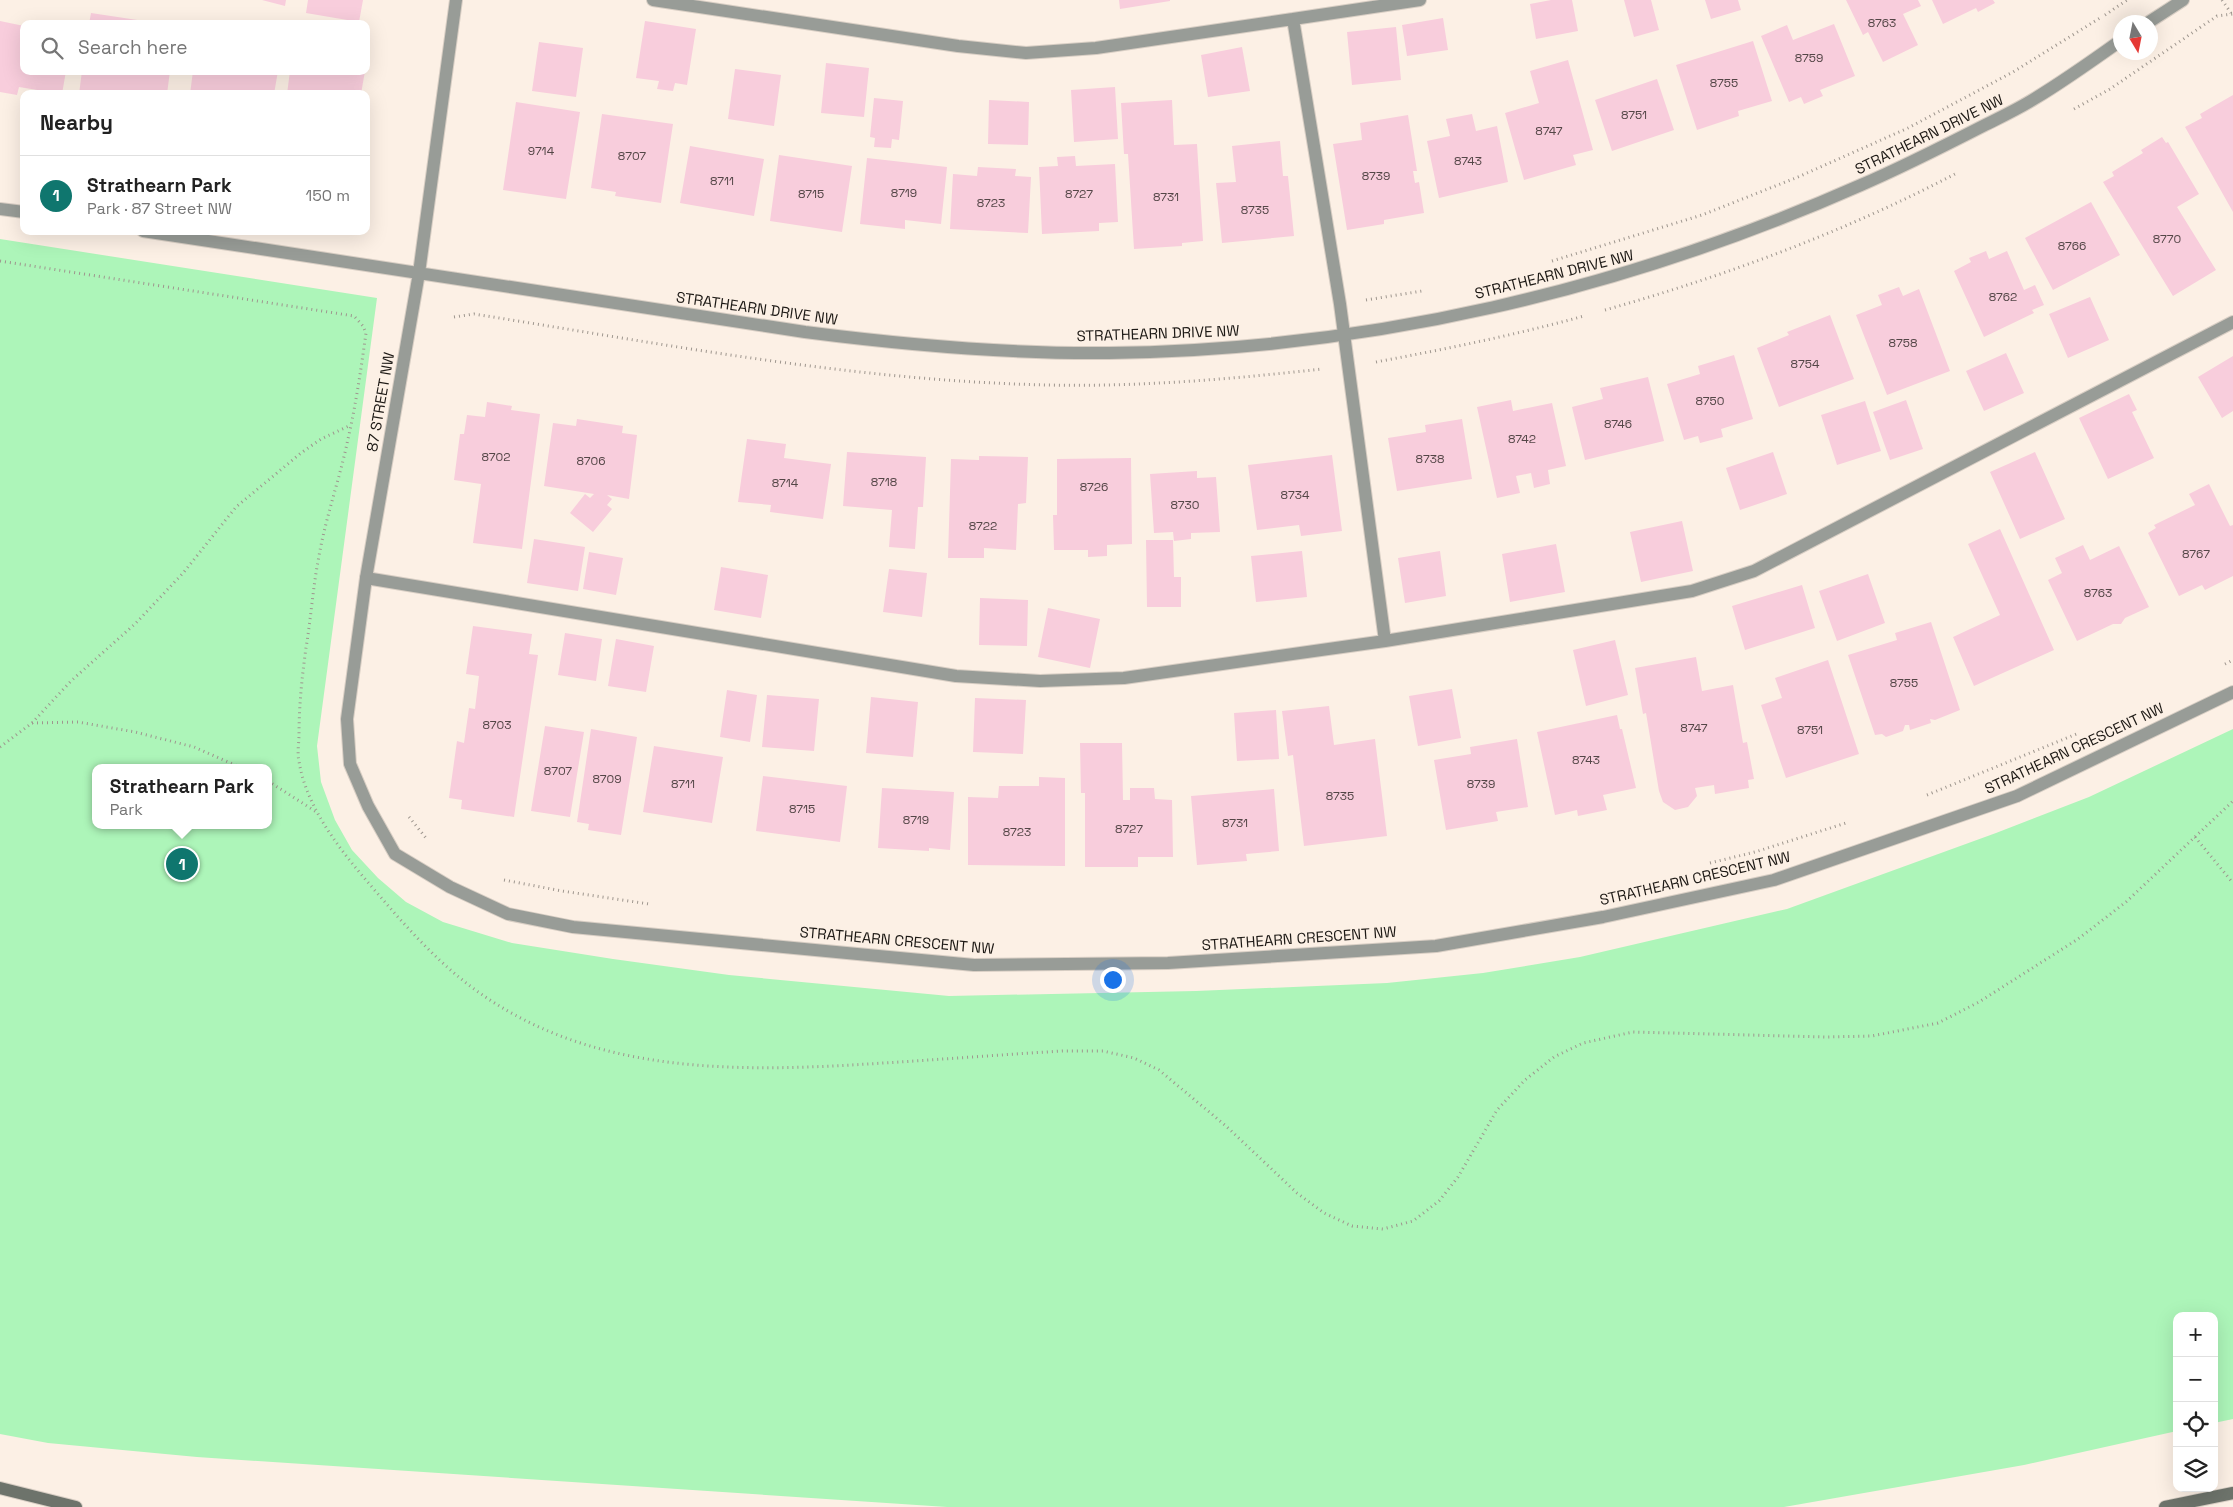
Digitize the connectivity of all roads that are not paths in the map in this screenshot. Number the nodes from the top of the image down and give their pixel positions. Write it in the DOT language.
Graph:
graph roads {
  1 [pos="456,0"];
  2 [pos="653,0"];
  3 [pos="1420,0"];
  4 [pos="2183,0"];
  5 [pos="2158,16"];
  6 [pos="1293,19"];
  7 [pos="2113,47"];
  8 [pos="0,209"];
  9 [pos="20,212"];
  10 [pos="169,235"];
  11 [pos="419,273"];
  12 [pos="2233,322"];
  13 [pos="1344,336"];
  14 [pos="366,578"];
  15 [pos="1385,641"];
  16 [pos="2233,692"];
  17 [pos="368,806"];
  18 [pos="0,1488"];
  19 [pos="2233,1493"];
  20 [pos="76,1507"];
  21 [pos="2165,1507"];
  1 -- 11 [label="street, 87 STREET NW"];
  2 -- 6 [label="street"];
  3 -- 6 [label="street"];
  4 -- 5 [label="street"];
  6 -- 13 [label="street"];
  7 -- 13 [label="street, STRATHEARN DRIVE NW"];
  8 -- 9 [label="street"];
  10 -- 11 [label="street, STRATHEARN DRIVE NW"];
  11 -- 13 [label="street, STRATHEARN DRIVE NW"];
  11 -- 14 [label="street, 87 STREET NW"];
  12 -- 15 [label="street"];
  13 -- 15 [label="street"];
  14 -- 15 [label="street"];
  14 -- 17 [label="street, 87 STREET NW"];
  16 -- 17 [label="street, STRATHEARN CRESCENT NW"];
  18 -- 20 [label="main road"];
  19 -- 21 [label="main road"];
}
